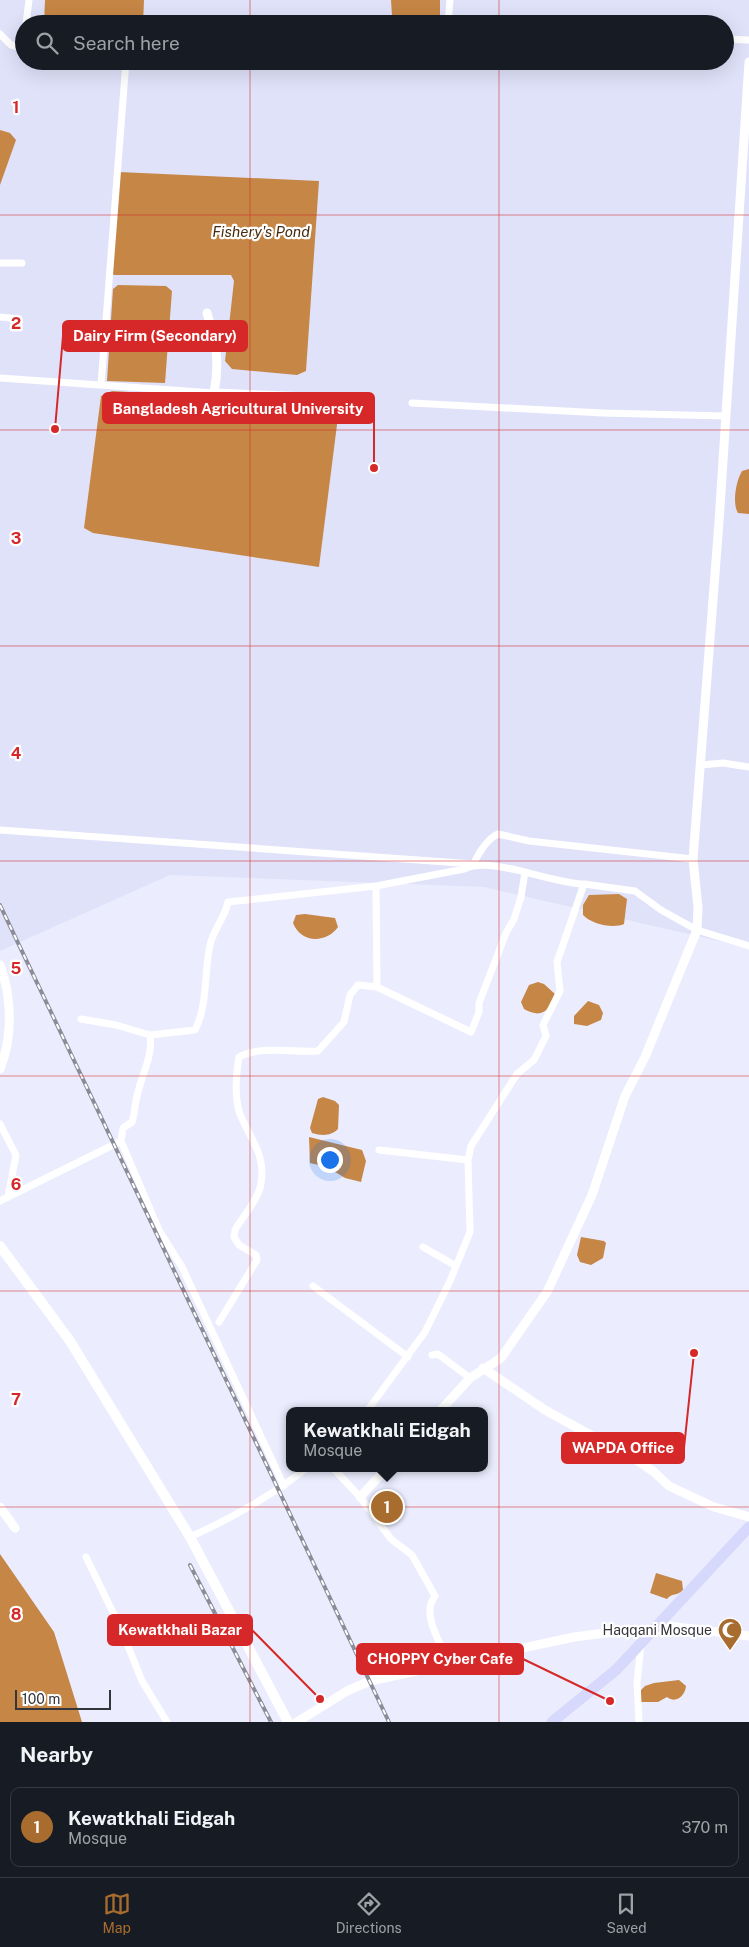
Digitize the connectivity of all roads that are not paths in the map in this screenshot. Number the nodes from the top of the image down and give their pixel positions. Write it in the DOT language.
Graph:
graph roads {
  1 [pos="29,0"];
  2 [pos="450,0"];
  3 [pos="27,15"];
  4 [pos="449,15"];
  5 [pos="0,34"];
  6 [pos="734,39"];
  7 [pos="749,40"];
  8 [pos="15,45"];
  9 [pos="749,62"];
  10 [pos="125,70"];
  11 [pos="0,262"];
  12 [pos="22,264"];
  13 [pos="207,313"];
  14 [pos="0,317"];
  15 [pos="19,324"];
  16 [pos="0,378"];
  17 [pos="101,385"];
  18 [pos="214,393"];
  19 [pos="310,397"];
  20 [pos="412,403"];
  21 [pos="725,416"];
  22 [pos="701,765"];
  23 [pos="749,767"];
  24 [pos="0,830"];
  25 [pos="693,859"];
  26 [pos="474,864"];
  27 [pos="525,872"];
  28 [pos="584,884"];
  29 [pos="376,886"];
  30 [pos="697,930"];
  31 [pos="749,946"];
  32 [pos="0,965"];
  33 [pos="377,987"];
  34 [pos="81,1019"];
  35 [pos="150,1035"];
  36 [pos="0,1069"];
  37 [pos="0,1124"];
  38 [pos="121,1141"];
  39 [pos="379,1150"];
  40 [pos="468,1160"];
  41 [pos="8,1197"];
  42 [pos="0,1201"];
  43 [pos="0,1246"];
  44 [pos="423,1247"];
  45 [pos="456,1266"];
  46 [pos="313,1286"];
  47 [pos="219,1322"];
  48 [pos="432,1355"];
  49 [pos="408,1357"];
  50 [pos="483,1368"];
  51 [pos="470,1378"];
  52 [pos="370,1407"];
  53 [pos="444,1407"];
  54 [pos="302,1472"];
  55 [pos="337,1472"];
  56 [pos="383,1472"];
  57 [pos="284,1486"];
  58 [pos="360,1497"];
  59 [pos="0,1508"];
  60 [pos="749,1517"];
  61 [pos="749,1527"];
  62 [pos="15,1528"];
  63 [pos="190,1537"];
  64 [pos="86,1556"];
  65 [pos="652,1632"];
  66 [pos="749,1636"];
  67 [pos="641,1644"];
  68 [pos="450,1665"];
  69 [pos="167,1722"];
  70 [pos="288,1722"];
  71 [pos="297,1722"];
  72 [pos="552,1722"];
  73 [pos="639,1722"];
  1 -- 3 [label="street"];
  2 -- 4 [label="street"];
  5 -- 8 [label="street"];
  6 -- 7 [label="street"];
  9 -- 21 [label="street"];
  10 -- 17 [label="street"];
  11 -- 12 [label="street"];
  13 -- 18 [label="street"];
  14 -- 15 [label="street"];
  16 -- 17 [label="street"];
  17 -- 18 [label="street"];
  18 -- 19 [label="street"];
  20 -- 21 [label="street"];
  21 -- 22 [label="street"];
  22 -- 23 [label="street"];
  22 -- 25 [label="street"];
  24 -- 26 [label="street"];
  25 -- 26 [label="street"];
  25 -- 30 [label="street"];
  26 -- 27 [label="street"];
  26 -- 29 [label="street"];
  27 -- 28 [label="street"];
  27 -- 33 [label="street"];
  28 -- 30 [label="street"];
  28 -- 40 [label="street"];
  29 -- 33 [label="street"];
  29 -- 35 [label="street"];
  30 -- 31 [label="street"];
  30 -- 50 [label="street"];
  32 -- 36 [label="street"];
  33 -- 47 [label="street"];
  34 -- 35 [label="street"];
  35 -- 38 [label="street"];
  37 -- 41 [label="street"];
  38 -- 41 [label="street"];
  38 -- 57 [label="street"];
  39 -- 40 [label="street"];
  40 -- 45 [label="street"];
  41 -- 42 [label="street"];
  43 -- 63 [label="main road"];
  44 -- 45 [label="street"];
  45 -- 49 [label="street"];
  46 -- 49 [label="street"];
  48 -- 51 [label="street"];
  49 -- 52 [label="street"];
  50 -- 51 [label="street"];
  50 -- 60 [label="street"];
  51 -- 53 [label="street"];
  54 -- 57 [label="street"];
  55 -- 58 [label="street"];
  56 -- 58 [label="street"];
  57 -- 63 [label="street"];
  58 -- 68 [label="street"];
  59 -- 62 [label="street"];
  61 -- 65 [label="highway"];
  63 -- 70 [label="main road"];
  64 -- 69 [label="street"];
  65 -- 66 [label="street"];
  65 -- 67 [label="highway"];
  65 -- 68 [label="street"];
  67 -- 72 [label="highway"];
  67 -- 73 [label="street"];
  68 -- 71 [label="street"];
}
